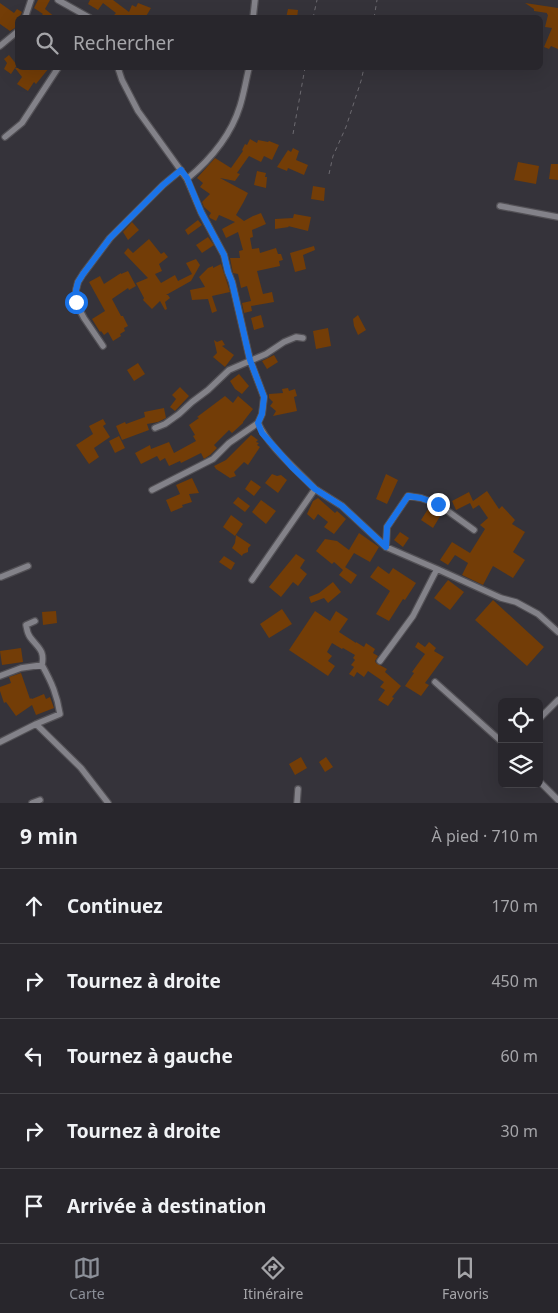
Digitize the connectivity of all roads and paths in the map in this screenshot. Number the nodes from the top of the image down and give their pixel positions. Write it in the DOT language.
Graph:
graph roads {
  1 [pos="31,0"];
  2 [pos="58,0"];
  3 [pos="255,0"];
  4 [pos="317,0"];
  5 [pos="377,0"];
  6 [pos="26,15"];
  7 [pos="85,15"];
  8 [pos="253,15"];
  9 [pos="314,15"];
  10 [pos="374,15"];
  11 [pos="15,34"];
  12 [pos="0,46"];
  13 [pos="57,70"];
  14 [pos="119,70"];
  15 [pos="249,70"];
  16 [pos="306,70"];
  17 [pos="364,70"];
  18 [pos="293,134"];
  19 [pos="5,138"];
  20 [pos="181,170"];
  21 [pos="329,174"];
  22 [pos="187,178"];
  23 [pos="500,206"];
  24 [pos="558,217"];
  25 [pos="304,338"];
  26 [pos="103,346"];
  27 [pos="250,360"];
  28 [pos="258,423"];
  29 [pos="155,428"];
  30 [pos="315,489"];
  31 [pos="152,490"];
  32 [pos="474,530"];
  33 [pos="386,547"];
  34 [pos="28,566"];
  35 [pos="437,569"];
  36 [pos="0,577"];
  37 [pos="252,580"];
  38 [pos="34,621"];
  39 [pos="558,632"];
  40 [pos="380,661"];
  41 [pos="42,665"];
  42 [pos="0,676"];
  43 [pos="435,682"];
  44 [pos="558,700"];
  45 [pos="543,716"];
  46 [pos="36,724"];
  47 [pos="498,738"];
  48 [pos="0,742"];
  49 [pos="543,784"];
  50 [pos="298,789"];
  51 [pos="40,800"];
  52 [pos="558,800"];
  53 [pos="32,803"];
  54 [pos="108,803"];
  55 [pos="297,803"];
  1 -- 6 [label="street"];
  2 -- 7 [label="street"];
  3 -- 8 [label="street"];
  4 -- 9 [label="path"];
  5 -- 10 [label="path"];
  11 -- 12 [label="street"];
  13 -- 19 [label="street"];
  14 -- 20 [label="street"];
  15 -- 22 [label="street"];
  16 -- 18 [label="path"];
  17 -- 21 [label="path"];
  20 -- 22 [label="street"];
  20 -- 26 [label="street"];
  22 -- 27 [label="street"];
  23 -- 24 [label="street"];
  25 -- 27 [label="street"];
  27 -- 28 [label="street"];
  27 -- 29 [label="street"];
  28 -- 30 [label="street"];
  28 -- 31 [label="street"];
  30 -- 33 [label="street"];
  30 -- 37 [label="street"];
  32 -- 33 [label="street"];
  33 -- 35 [label="street"];
  34 -- 36 [label="street"];
  35 -- 39 [label="street"];
  35 -- 40 [label="street"];
  38 -- 41 [label="street"];
  41 -- 42 [label="street"];
  41 -- 46 [label="street"];
  43 -- 47 [label="street"];
  44 -- 45 [label="street"];
  46 -- 48 [label="street"];
  46 -- 54 [label="street"];
  49 -- 52 [label="street"];
  50 -- 55 [label="street"];
  51 -- 53 [label="street"];
}
